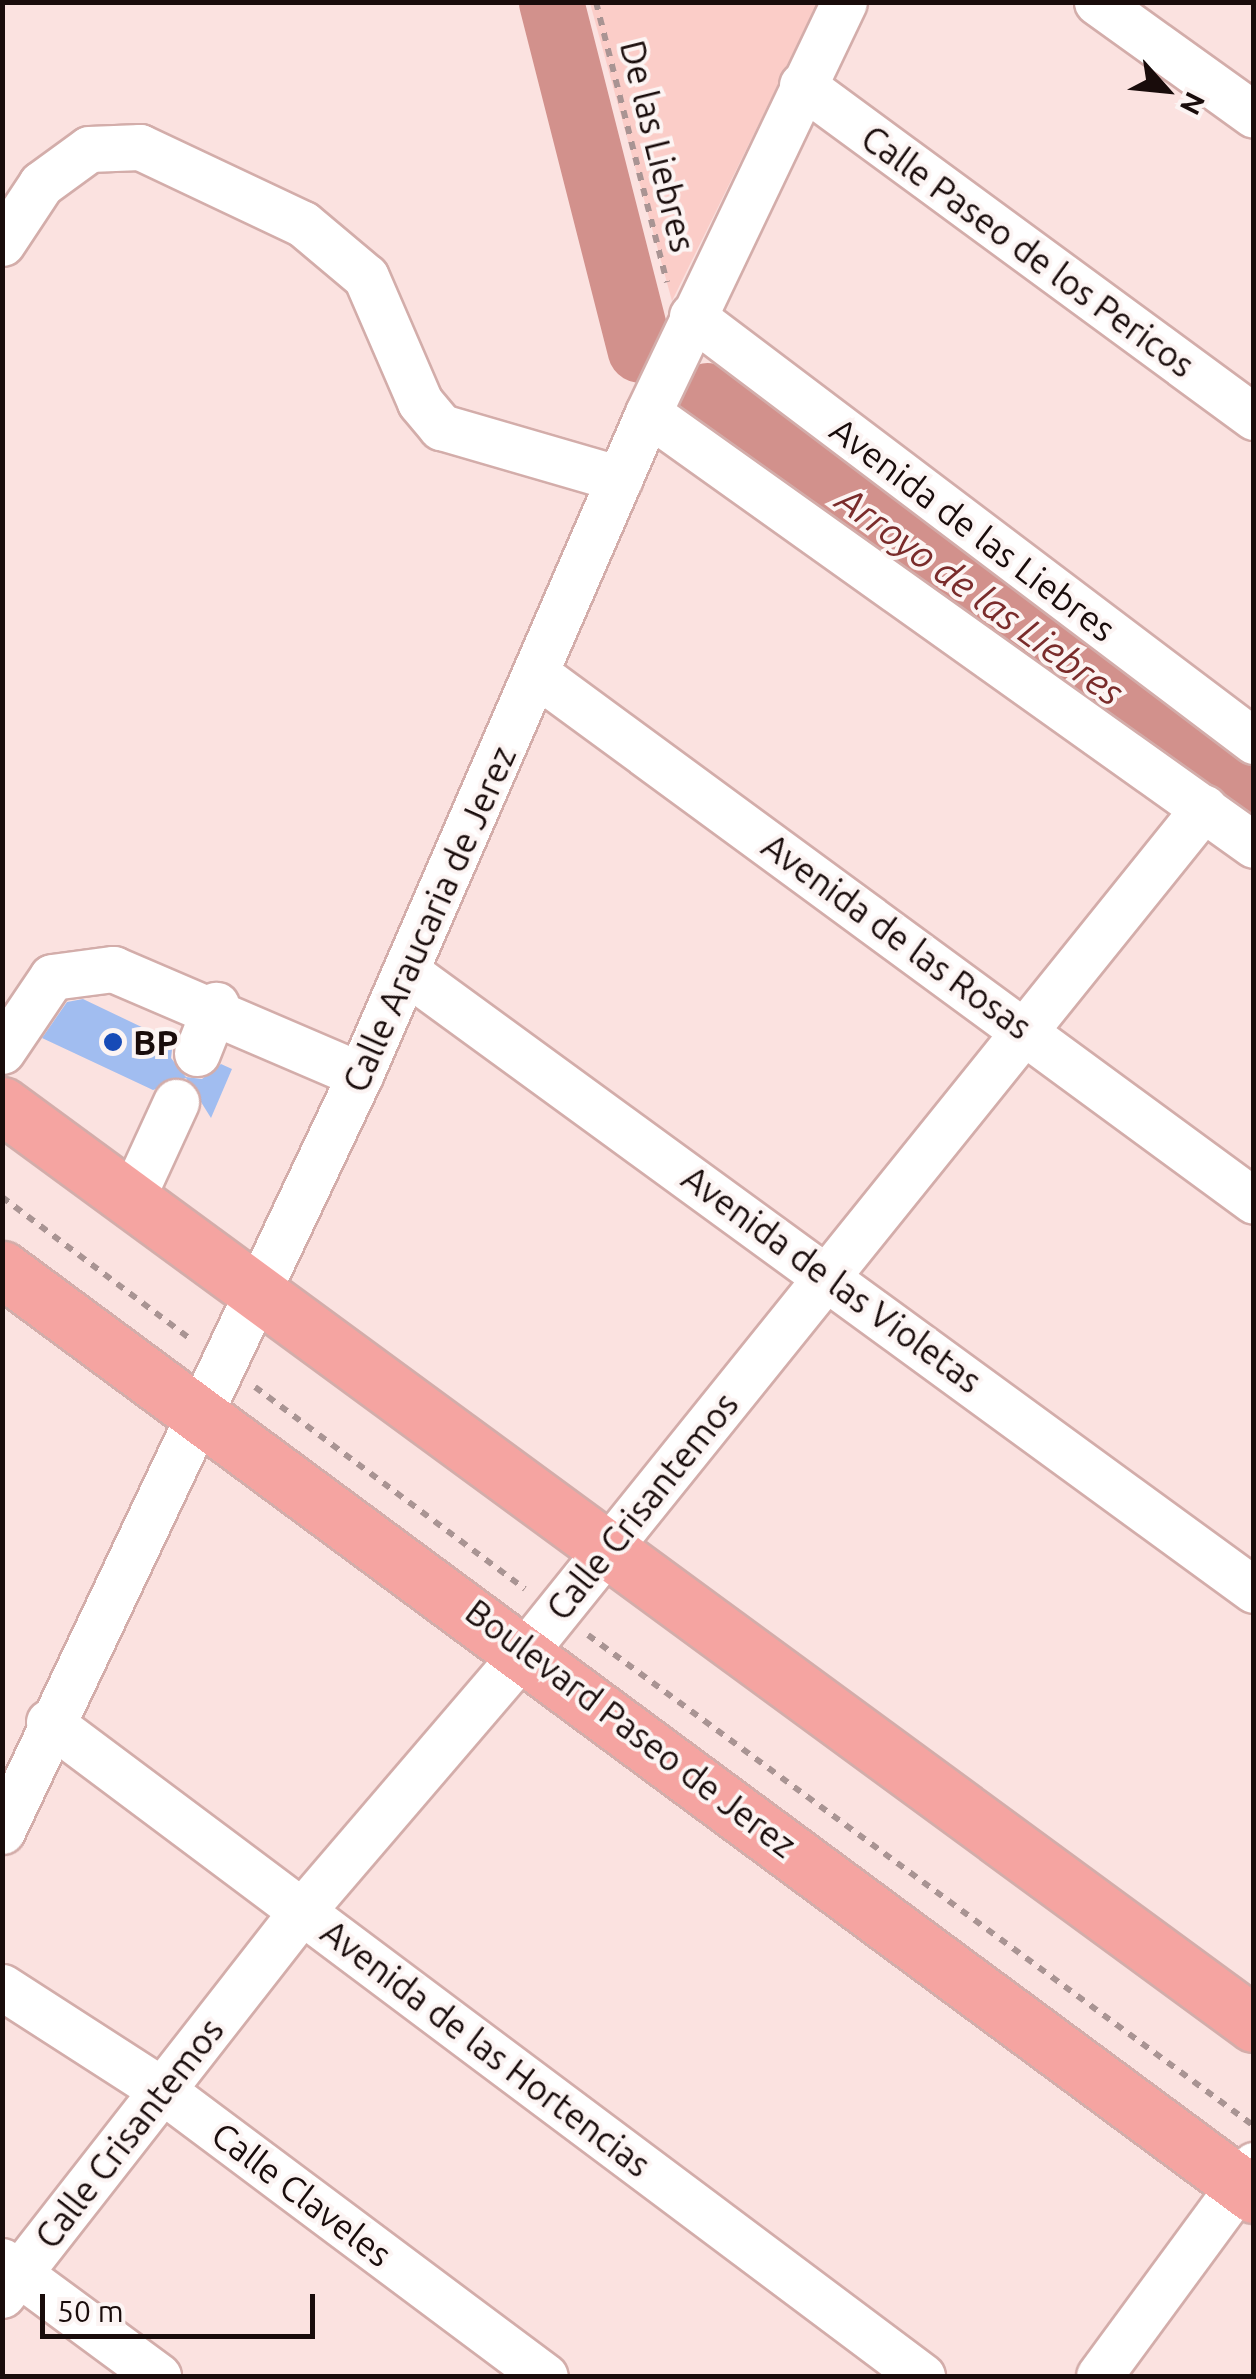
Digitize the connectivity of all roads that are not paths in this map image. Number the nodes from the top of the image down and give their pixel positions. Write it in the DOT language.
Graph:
graph roads {
  1 [pos="844,2"];
  2 [pos="1098,2"];
  3 [pos="802,86"];
  4 [pos="1254,116"];
  5 [pos="2,243"];
  6 [pos="684,316"];
  7 [pos="651,407"];
  8 [pos="1254,417"];
  9 [pos="620,479"];
  10 [pos="538,675"];
  11 [pos="1252,735"];
  12 [pos="1204,808"];
  13 [pos="1254,845"];
  14 [pos="407,972"];
  15 [pos="216,1005"];
  16 [pos="1029,1032"];
  17 [pos="2,1051"];
  18 [pos="197,1053"];
  19 [pos="360,1074"];
  20 [pos="176,1102"];
  21 [pos="2,1104"];
  22 [pos="131,1200"];
  23 [pos="1254,1201"];
  24 [pos="2,1268"];
  25 [pos="829,1275"];
  26 [pos="256,1291"];
  27 [pos="208,1385"];
  28 [pos="609,1548"];
  29 [pos="1254,1590"];
  30 [pos="542,1630"];
  31 [pos="49,1722"];
  32 [pos="2,1831"];
  33 [pos="303,1910"];
  34 [pos="2,1987"];
  35 [pos="1254,2024"];
  36 [pos="162,2090"];
  37 [pos="1249,2182"];
  38 [pos="8,2276"];
  39 [pos="158,2376"];
  40 [pos="545,2376"];
  41 [pos="922,2376"];
  42 [pos="1098,2376"];
  1 -- 3 [label="street, Calle Araucaria de Jerez"];
  2 -- 4 [label="street"];
  3 -- 6 [label="street, Calle Araucaria de Jerez"];
  3 -- 8 [label="street, Calle Paseo de los Pericos"];
  5 -- 9 [label="street"];
  6 -- 7 [label="street, Calle Araucaria de Jerez"];
  6 -- 11 [label="street, Avenida de las Liebres"];
  7 -- 9 [label="street, Calle Araucaria de Jerez"];
  7 -- 12 [label="street"];
  9 -- 10 [label="street, Calle Araucaria de Jerez"];
  10 -- 14 [label="street, Calle Araucaria de Jerez"];
  10 -- 16 [label="street, Avenida de las Rosas"];
  12 -- 13 [label="street"];
  12 -- 16 [label="street, Calle Crisantemos"];
  14 -- 19 [label="street, Calle Araucaria de Jerez"];
  14 -- 25 [label="street, Avenida de las Violetas"];
  15 -- 17 [label="street"];
  15 -- 18 [label="street"];
  15 -- 19 [label="street"];
  16 -- 23 [label="street, Avenida de las Rosas"];
  16 -- 25 [label="street, Calle Crisantemos"];
  19 -- 26 [label="street, Calle Araucaria de Jerez"];
  20 -- 22 [label="street"];
  21 -- 22 [label="main road"];
  22 -- 26 [label="main road"];
  24 -- 27 [label="main road, Boulevard Paseo de Jerez"];
  25 -- 28 [label="street, Calle Crisantemos"];
  25 -- 29 [label="street, Avenida de las Violetas"];
  26 -- 27 [label="street, Calle Araucaria de Jerez"];
  26 -- 28 [label="main road"];
  27 -- 30 [label="main road, Boulevard Paseo de Jerez"];
  27 -- 31 [label="street, Calle Araucaria de Jerez"];
  28 -- 30 [label="street, Calle Crisantemos"];
  28 -- 35 [label="main road"];
  30 -- 33 [label="street, Calle Crisantemos"];
  30 -- 37 [label="main road, Boulevard Paseo de Jerez"];
  31 -- 32 [label="street, Calle Araucaria de Jerez"];
  31 -- 33 [label="street, Avenida de las Hortencias"];
  33 -- 36 [label="street, Calle Crisantemos"];
  33 -- 41 [label="street, Avenida de las Hortencias"];
  34 -- 36 [label="street, Calle Claveles"];
  36 -- 38 [label="street, Calle Crisantemos"];
  36 -- 40 [label="street, Calle Claveles"];
  37 -- 42 [label="street"];
  38 -- 39 [label="street"];
}
